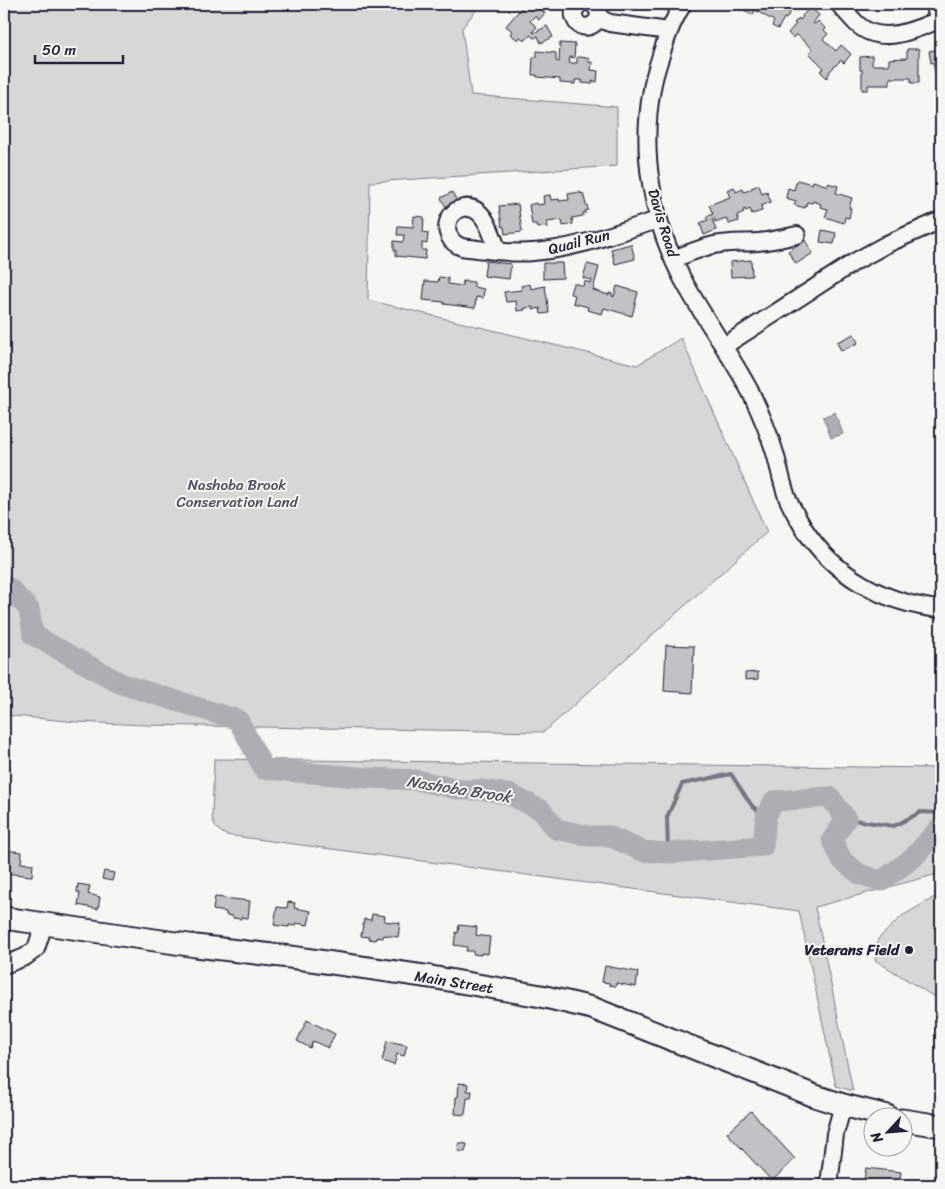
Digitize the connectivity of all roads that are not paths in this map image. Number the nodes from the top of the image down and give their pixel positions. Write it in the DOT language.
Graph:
graph roads {
  1 [pos="580,4"];
  2 [pos="683,4"];
  3 [pos="839,4"];
  4 [pos="595,11"];
  5 [pos="939,15"];
  6 [pos="669,31"];
  7 [pos="658,220"];
  8 [pos="941,220"];
  9 [pos="797,235"];
  10 [pos="498,251"];
  11 [pos="673,259"];
  12 [pos="724,346"];
  13 [pos="941,609"];
  14 [pos="4,918"];
  15 [pos="44,924"];
  16 [pos="4,966"];
  17 [pos="843,1105"];
  18 [pos="862,1110"];
  19 [pos="912,1122"];
  20 [pos="941,1126"];
  21 [pos="829,1185"];
  1 -- 4 [label="street"];
  2 -- 6 [label="street, Davis Road"];
  3 -- 5 [label="street"];
  4 -- 6 [label="street"];
  6 -- 7 [label="street, Davis Road"];
  7 -- 10 [label="street, Quail Run"];
  7 -- 11 [label="street, Davis Road"];
  8 -- 12 [label="street"];
  9 -- 11 [label="street"];
  11 -- 12 [label="street, Davis Road"];
  12 -- 13 [label="street, Davis Road"];
  14 -- 15 [label="main road, Main Street"];
  15 -- 16 [label="street"];
  15 -- 17 [label="main road, Main Street"];
  17 -- 18 [label="main road, Main Street"];
  17 -- 21 [label="street"];
  19 -- 20 [label="main road"];
}
